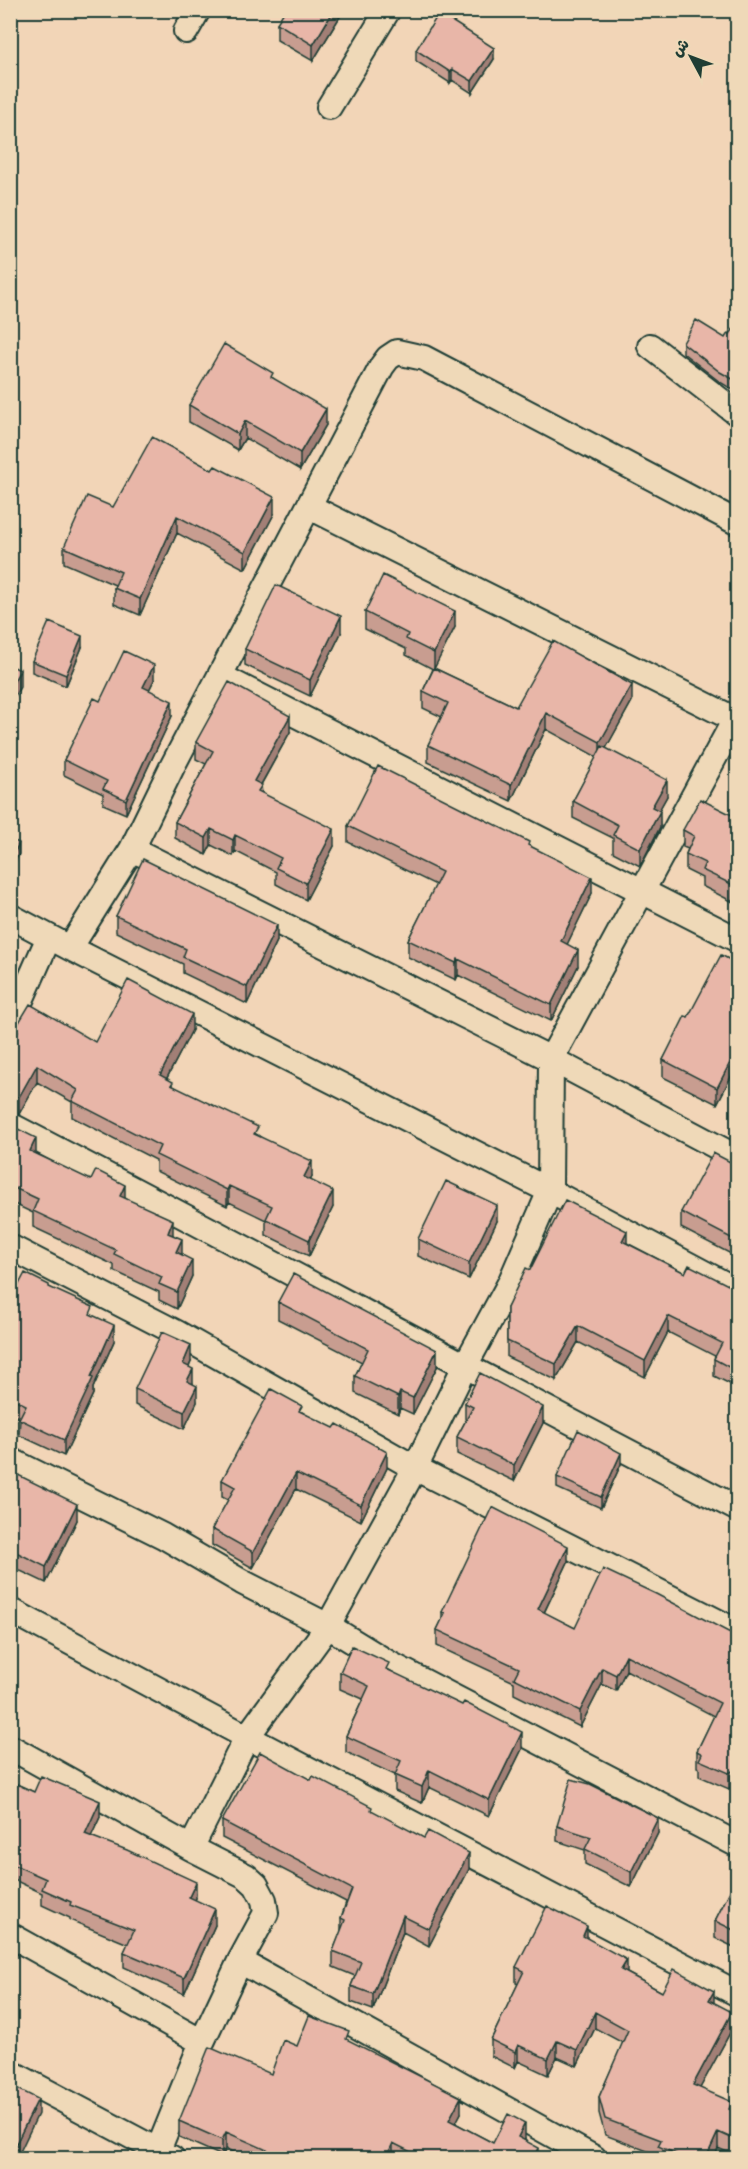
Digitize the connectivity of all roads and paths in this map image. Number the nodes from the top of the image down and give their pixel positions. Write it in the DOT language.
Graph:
graph roads {
  1 [pos="388,10"];
  2 [pos="329,107"];
  3 [pos="650,346"];
  4 [pos="738,414"];
  5 [pos="310,507"];
  6 [pos="738,523"];
  7 [pos="220,676"];
  8 [pos="737,719"];
  9 [pos="132,849"];
  10 [pos="642,892"];
  11 [pos="10,916"];
  12 [pos="49,937"];
  13 [pos="738,940"];
  14 [pos="70,948"];
  15 [pos="10,1025"];
  16 [pos="551,1059"];
  17 [pos="10,1125"];
  18 [pos="738,1158"];
  19 [pos="550,1191"];
  20 [pos="10,1247"];
  21 [pos="738,1291"];
  22 [pos="466,1364"];
  23 [pos="10,1460"];
  24 [pos="415,1468"];
  25 [pos="738,1509"];
  26 [pos="10,1610"];
  27 [pos="328,1626"];
  28 [pos="738,1632"];
  29 [pos="247,1737"];
  30 [pos="10,1747"];
  31 [pos="738,1845"];
  32 [pos="191,1848"];
  33 [pos="10,1935"];
  34 [pos="240,1961"];
  35 [pos="738,1994"];
  36 [pos="202,2042"];
  37 [pos="10,2072"];
  38 [pos="162,2156"];
  39 [pos="594,2158"];
  1 -- 2 [label="street"];
  3 -- 4 [label="street"];
  5 -- 6 [label="street"];
  5 -- 7 [label="street"];
  5 -- 8 [label="street"];
  7 -- 9 [label="street"];
  7 -- 10 [label="street"];
  8 -- 10 [label="street"];
  9 -- 14 [label="street"];
  9 -- 16 [label="street"];
  10 -- 13 [label="street"];
  10 -- 16 [label="street"];
  11 -- 12 [label="street"];
  12 -- 14 [label="street"];
  12 -- 15 [label="street"];
  14 -- 19 [label="street"];
  16 -- 18 [label="street"];
  16 -- 19 [label="street"];
  17 -- 22 [label="street"];
  19 -- 21 [label="street"];
  19 -- 22 [label="street"];
  20 -- 24 [label="street"];
  22 -- 24 [label="street"];
  22 -- 25 [label="street"];
  23 -- 27 [label="street"];
  24 -- 27 [label="street"];
  24 -- 28 [label="street"];
  26 -- 29 [label="street"];
  27 -- 29 [label="street"];
  27 -- 31 [label="street"];
  29 -- 32 [label="street"];
  29 -- 35 [label="street"];
  30 -- 32 [label="street"];
  32 -- 34 [label="street"];
  33 -- 36 [label="street"];
  34 -- 36 [label="street"];
  34 -- 39 [label="street"];
  36 -- 38 [label="street"];
  37 -- 38 [label="street"];
}
